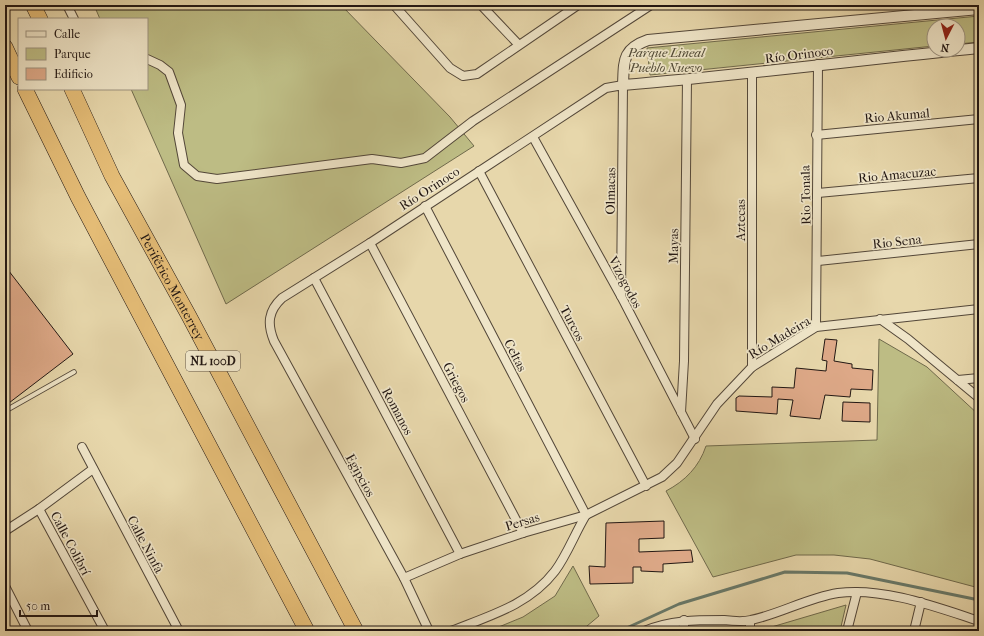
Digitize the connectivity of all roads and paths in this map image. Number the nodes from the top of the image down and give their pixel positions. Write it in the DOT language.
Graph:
graph roads {
  1 [pos="33,5"];
  2 [pos="67,5"];
  3 [pos="394,5"];
  4 [pos="481,5"];
  5 [pos="578,5"];
  6 [pos="651,5"];
  7 [pos="565,8"];
  8 [pos="979,9"];
  9 [pos="40,18"];
  10 [pos="74,18"];
  11 [pos="518,44"];
  12 [pos="5,47"];
  13 [pos="979,48"];
  14 [pos="148,59"];
  15 [pos="818,64"];
  16 [pos="752,73"];
  17 [pos="18,75"];
  18 [pos="688,79"];
  19 [pos="623,85"];
  20 [pos="25,90"];
  21 [pos="72,90"];
  22 [pos="979,119"];
  23 [pos="816,134"];
  24 [pos="533,137"];
  25 [pos="479,171"];
  26 [pos="979,178"];
  27 [pos="818,193"];
  28 [pos="425,206"];
  29 [pos="370,243"];
  30 [pos="979,244"];
  31 [pos="818,262"];
  32 [pos="314,278"];
  33 [pos="621,296"];
  34 [pos="979,309"];
  35 [pos="880,319"];
  36 [pos="816,327"];
  37 [pos="270,331"];
  38 [pos="752,366"];
  39 [pos="74,372"];
  40 [pos="979,378"];
  41 [pos="958,380"];
  42 [pos="979,398"];
  43 [pos="5,411"];
  44 [pos="681,412"];
  45 [pos="695,439"];
  46 [pos="82,447"];
  47 [pos="93,469"];
  48 [pos="646,486"];
  49 [pos="39,509"];
  50 [pos="586,515"];
  51 [pos="5,531"];
  52 [pos="523,533"];
  53 [pos="460,554"];
  54 [pos="404,578"];
  55 [pos="5,586"];
  56 [pos="856,592"];
  57 [pos="921,602"];
  58 [pos="684,620"];
  59 [pos="750,621"];
  60 [pos="979,621"];
  61 [pos="28,631"];
  62 [pos="105,631"];
  63 [pos="178,631"];
  64 [pos="307,631"];
  65 [pos="356,631"];
  66 [pos="429,631"];
  67 [pos="451,631"];
  68 [pos="644,631"];
  69 [pos="684,631"];
  70 [pos="750,631"];
  71 [pos="847,631"];
  72 [pos="914,631"];
  1 -- 9 [label="highway"];
  2 -- 10 [label="street"];
  3 -- 11 [label="street"];
  4 -- 11 [label="street"];
  5 -- 7 [label="street"];
  6 -- 14 [label="street"];
  7 -- 11 [label="street"];
  8 -- 19 [label="street"];
  12 -- 17 [label="highway"];
  13 -- 15 [label="street, Río Orinoco"];
  15 -- 16 [label="street, Río Orinoco"];
  15 -- 23 [label="street, Rio Tonala"];
  16 -- 18 [label="street, Río Orinoco"];
  16 -- 38 [label="street, Aztecas"];
  18 -- 19 [label="street, Río Orinoco"];
  18 -- 44 [label="street, Mayas"];
  19 -- 24 [label="street, Río Orinoco"];
  19 -- 33 [label="street, Olmacas"];
  20 -- 64 [label="highway, NL 100D"];
  21 -- 65 [label="highway, Periférico Monterrey / NL 100D"];
  22 -- 23 [label="street, Rio Akumal"];
  23 -- 27 [label="street, Rio Tonala"];
  24 -- 25 [label="street, Río Orinoco"];
  24 -- 33 [label="street, Vizogodos"];
  25 -- 28 [label="street, Río Orinoco"];
  25 -- 48 [label="street, Turcos"];
  26 -- 27 [label="street, Rio Amacuzac"];
  27 -- 31 [label="street, Rio Tonala"];
  28 -- 29 [label="street, Río Orinoco"];
  28 -- 50 [label="street, Celtas"];
  29 -- 32 [label="street, Río Orinoco"];
  29 -- 52 [label="street, Griegos"];
  30 -- 31 [label="street, Rio Sena"];
  31 -- 36 [label="street, Rio Tonala"];
  32 -- 37 [label="street, Río Orinoco"];
  32 -- 53 [label="street, Romanos"];
  33 -- 44 [label="street, Vizogodos"];
  34 -- 35 [label="street, Río Madeira"];
  35 -- 36 [label="street, Río Madeira"];
  35 -- 41 [label="street"];
  36 -- 38 [label="street, Río Madeira"];
  37 -- 54 [label="street, Egipcios"];
  38 -- 45 [label="street, Río Madeira"];
  39 -- 43 [label="lane"];
  40 -- 41 [label="street"];
  41 -- 42 [label="street"];
  44 -- 45 [label="street, Vizogodos"];
  45 -- 48 [label="street, Río Madeira"];
  46 -- 47 [label="street, Calle Ninfa"];
  47 -- 49 [label="street"];
  47 -- 63 [label="street, Calle Ninfa"];
  48 -- 50 [label="street, Persas"];
  49 -- 51 [label="street"];
  49 -- 62 [label="street, Calle Colibrí"];
  50 -- 52 [label="street, Persas"];
  50 -- 67 [label="street"];
  52 -- 53 [label="street, Persas"];
  53 -- 54 [label="street, Persas"];
  54 -- 66 [label="street, Egipcios"];
  55 -- 61 [label="street"];
  56 -- 57 [label="street"];
  56 -- 59 [label="street"];
  56 -- 71 [label="street"];
  57 -- 60 [label="street"];
  57 -- 72 [label="street"];
  58 -- 59 [label="street"];
  58 -- 68 [label="street"];
  58 -- 69 [label="street"];
  59 -- 70 [label="street"];
}
